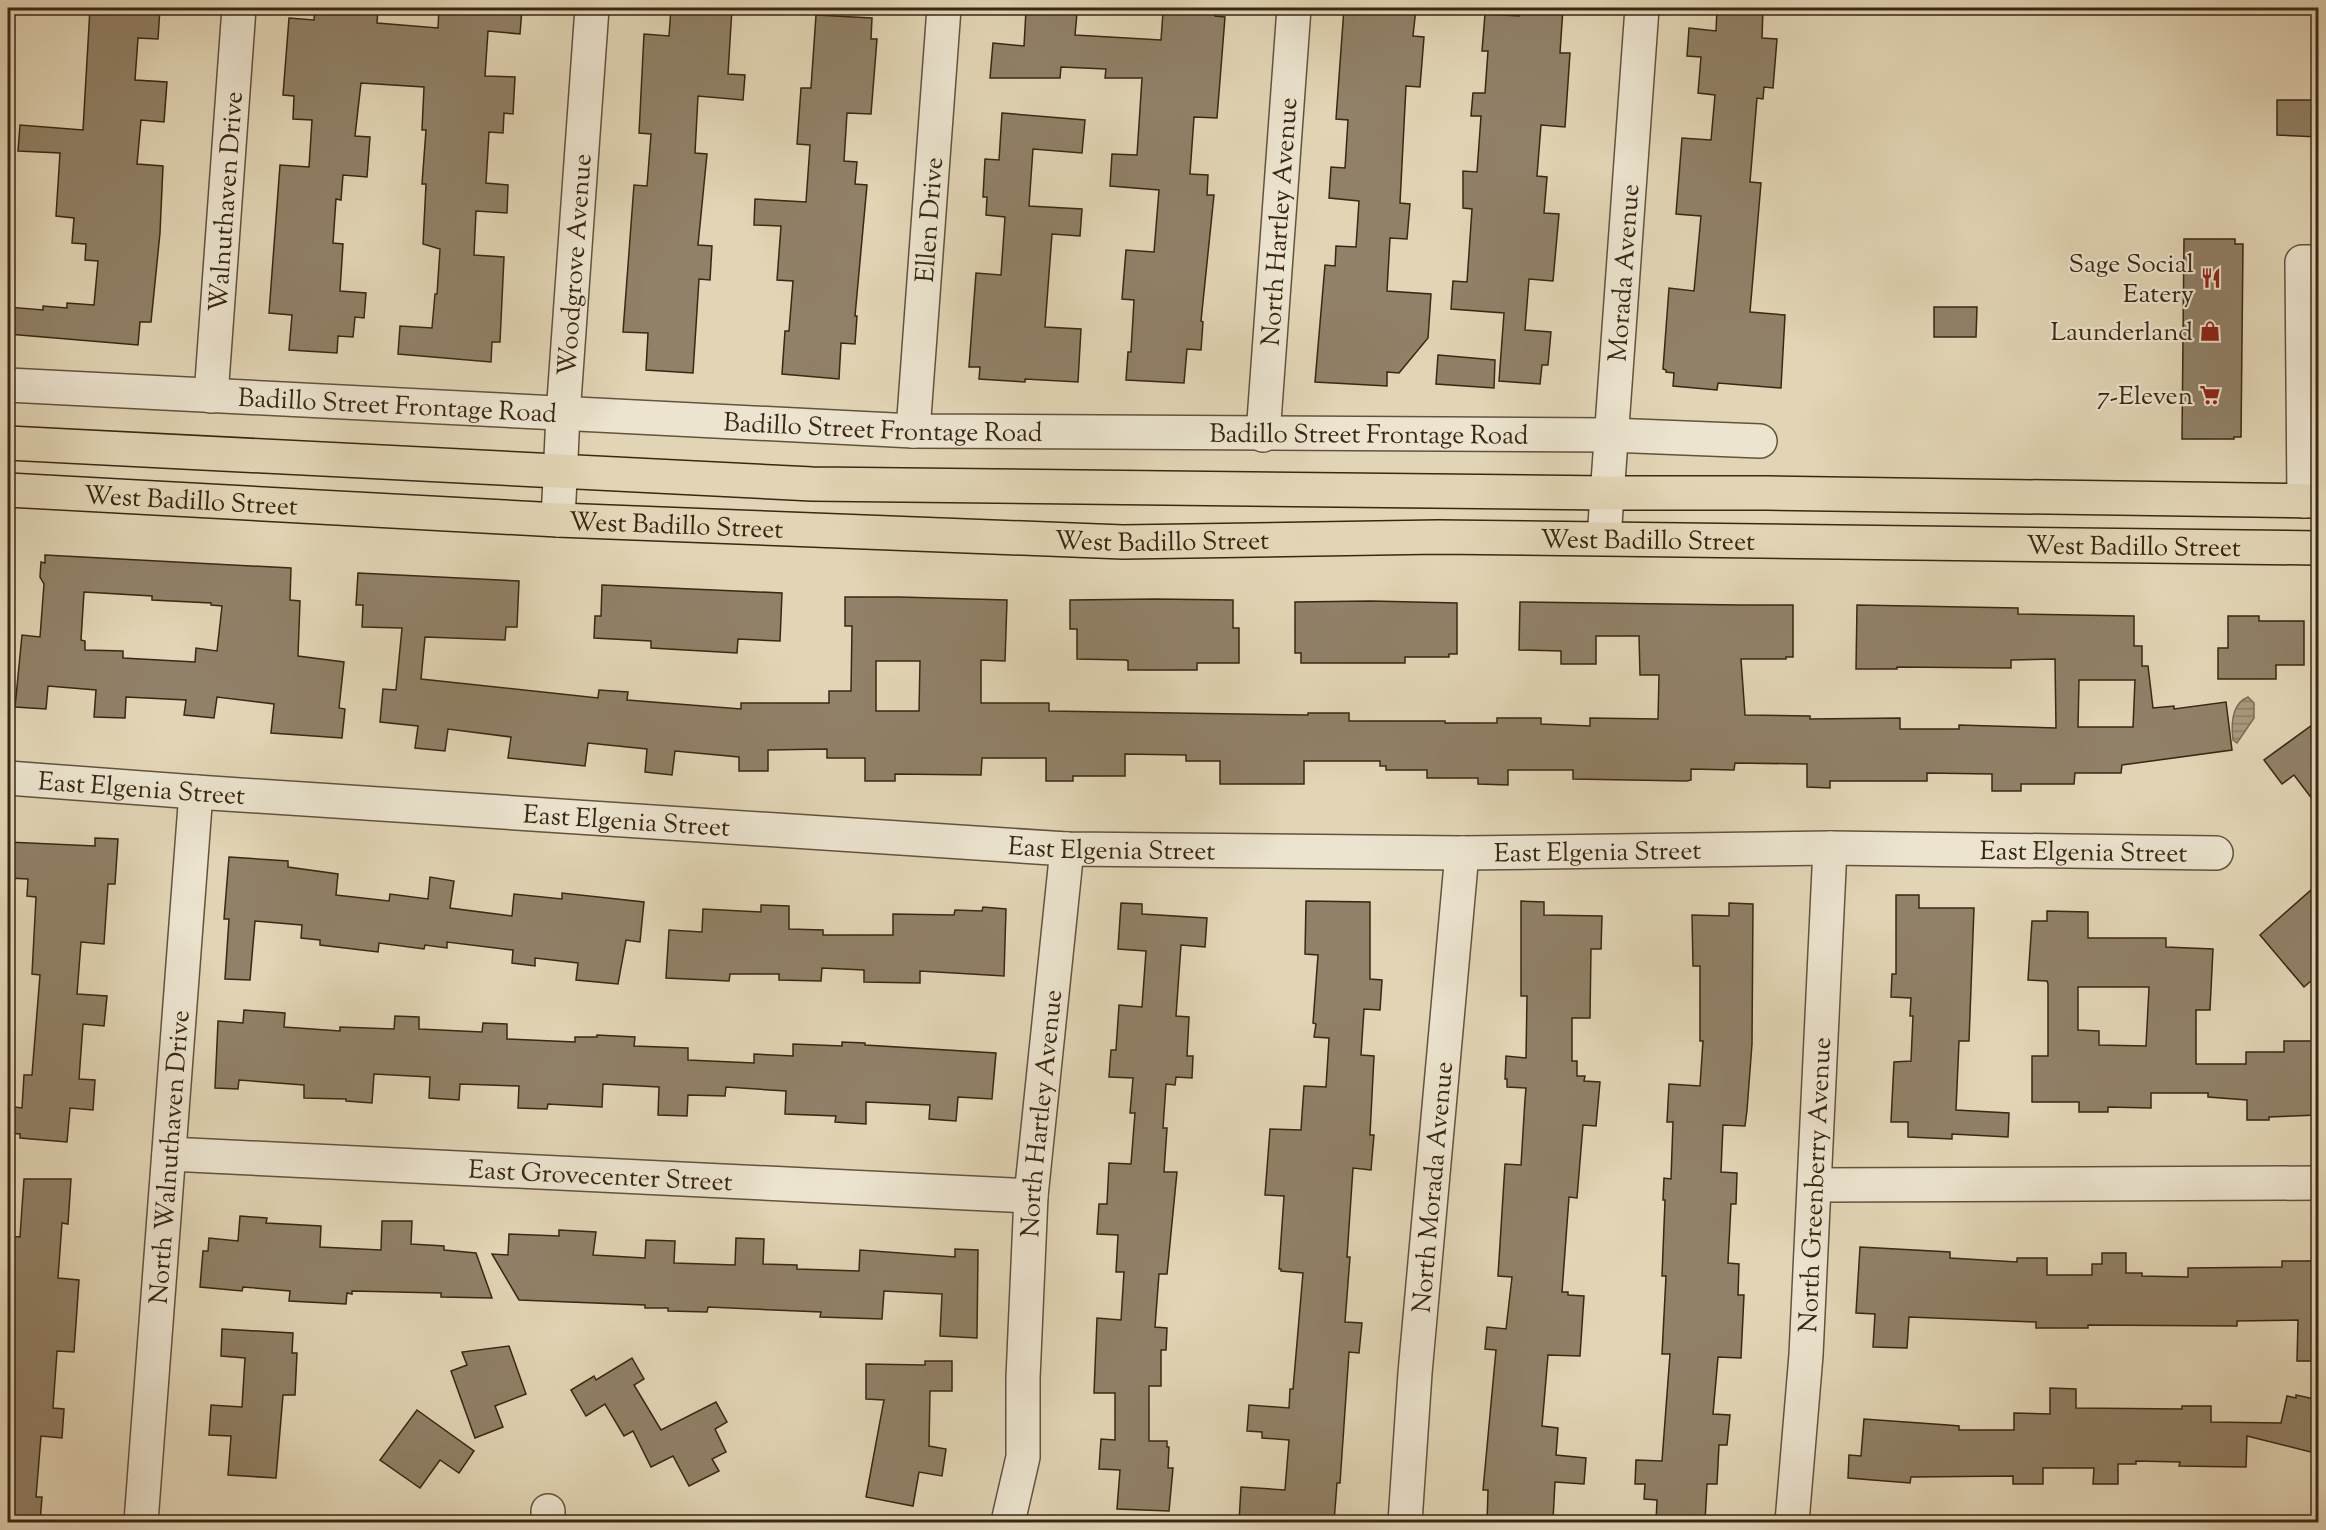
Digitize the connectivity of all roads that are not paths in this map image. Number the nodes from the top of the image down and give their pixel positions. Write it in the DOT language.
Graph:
graph roads {
  1 [pos="240,8"];
  2 [pos="592,8"];
  3 [pos="944,8"];
  4 [pos="1294,8"];
  5 [pos="1642,8"];
  6 [pos="2319,262"];
  7 [pos="8,385"];
  8 [pos="211,396"];
  9 [pos="563,415"];
  10 [pos="913,431"];
  11 [pos="1263,435"];
  12 [pos="1610,435"];
  13 [pos="1760,441"];
  14 [pos="8,443"];
  15 [pos="561,472"];
  16 [pos="8,490"];
  17 [pos="1606,493"];
  18 [pos="2312,501"];
  19 [pos="558,520"];
  20 [pos="1604,538"];
  21 [pos="2319,548"];
  22 [pos="8,778"];
  23 [pos="196,792"];
  24 [pos="1830,848"];
  25 [pos="1067,849"];
  26 [pos="1462,854"];
  27 [pos="2216,854"];
  28 [pos="169,1154"];
  29 [pos="2319,1184"];
  30 [pos="1815,1185"];
  31 [pos="1032,1196"];
  32 [pos="141,1522"];
  33 [pos="1008,1522"];
  34 [pos="1406,1522"];
  35 [pos="1792,1522"];
  1 -- 8 [label="street, Walnuthaven Drive"];
  2 -- 9 [label="street, Woodgrove Avenue"];
  3 -- 10 [label="street, Ellen Drive"];
  4 -- 11 [label="street, North Hartley Avenue"];
  5 -- 12 [label="street, Morada Avenue"];
  6 -- 18 [label="street"];
  7 -- 8 [label="street, Badillo Street Frontage Road"];
  8 -- 9 [label="street, Badillo Street Frontage Road"];
  9 -- 10 [label="street, Badillo Street Frontage Road"];
  9 -- 15 [label="street, Woodgrove Avenue"];
  10 -- 11 [label="street, Badillo Street Frontage Road"];
  11 -- 12 [label="street, Badillo Street Frontage Road"];
  12 -- 13 [label="street, Badillo Street Frontage Road"];
  12 -- 17 [label="street, Morada Avenue"];
  14 -- 15 [label="main road, West Badillo Street"];
  15 -- 17 [label="main road, West Badillo Street"];
  15 -- 19 [label="street, Woodgrove Avenue"];
  16 -- 19 [label="main road, West Badillo Street"];
  17 -- 18 [label="main road, West Badillo Street"];
  17 -- 20 [label="street, Morada Avenue"];
  19 -- 20 [label="main road, West Badillo Street"];
  20 -- 21 [label="main road, West Badillo Street"];
  22 -- 23 [label="street, East Elgenia Street"];
  23 -- 25 [label="street, East Elgenia Street"];
  23 -- 28 [label="street, North Walnuthaven Drive"];
  24 -- 26 [label="street, East Elgenia Street"];
  24 -- 27 [label="street, East Elgenia Street"];
  24 -- 30 [label="street, North Greenberry Avenue"];
  25 -- 26 [label="street, East Elgenia Street"];
  25 -- 31 [label="street, North Hartley Avenue"];
  26 -- 34 [label="street, North Morada Avenue"];
  28 -- 31 [label="street, East Grovecenter Street"];
  28 -- 32 [label="street, North Walnuthaven Drive"];
  29 -- 30 [label="street"];
  30 -- 35 [label="street, North Greenberry Avenue"];
  31 -- 33 [label="street, North Hartley Avenue"];
}
